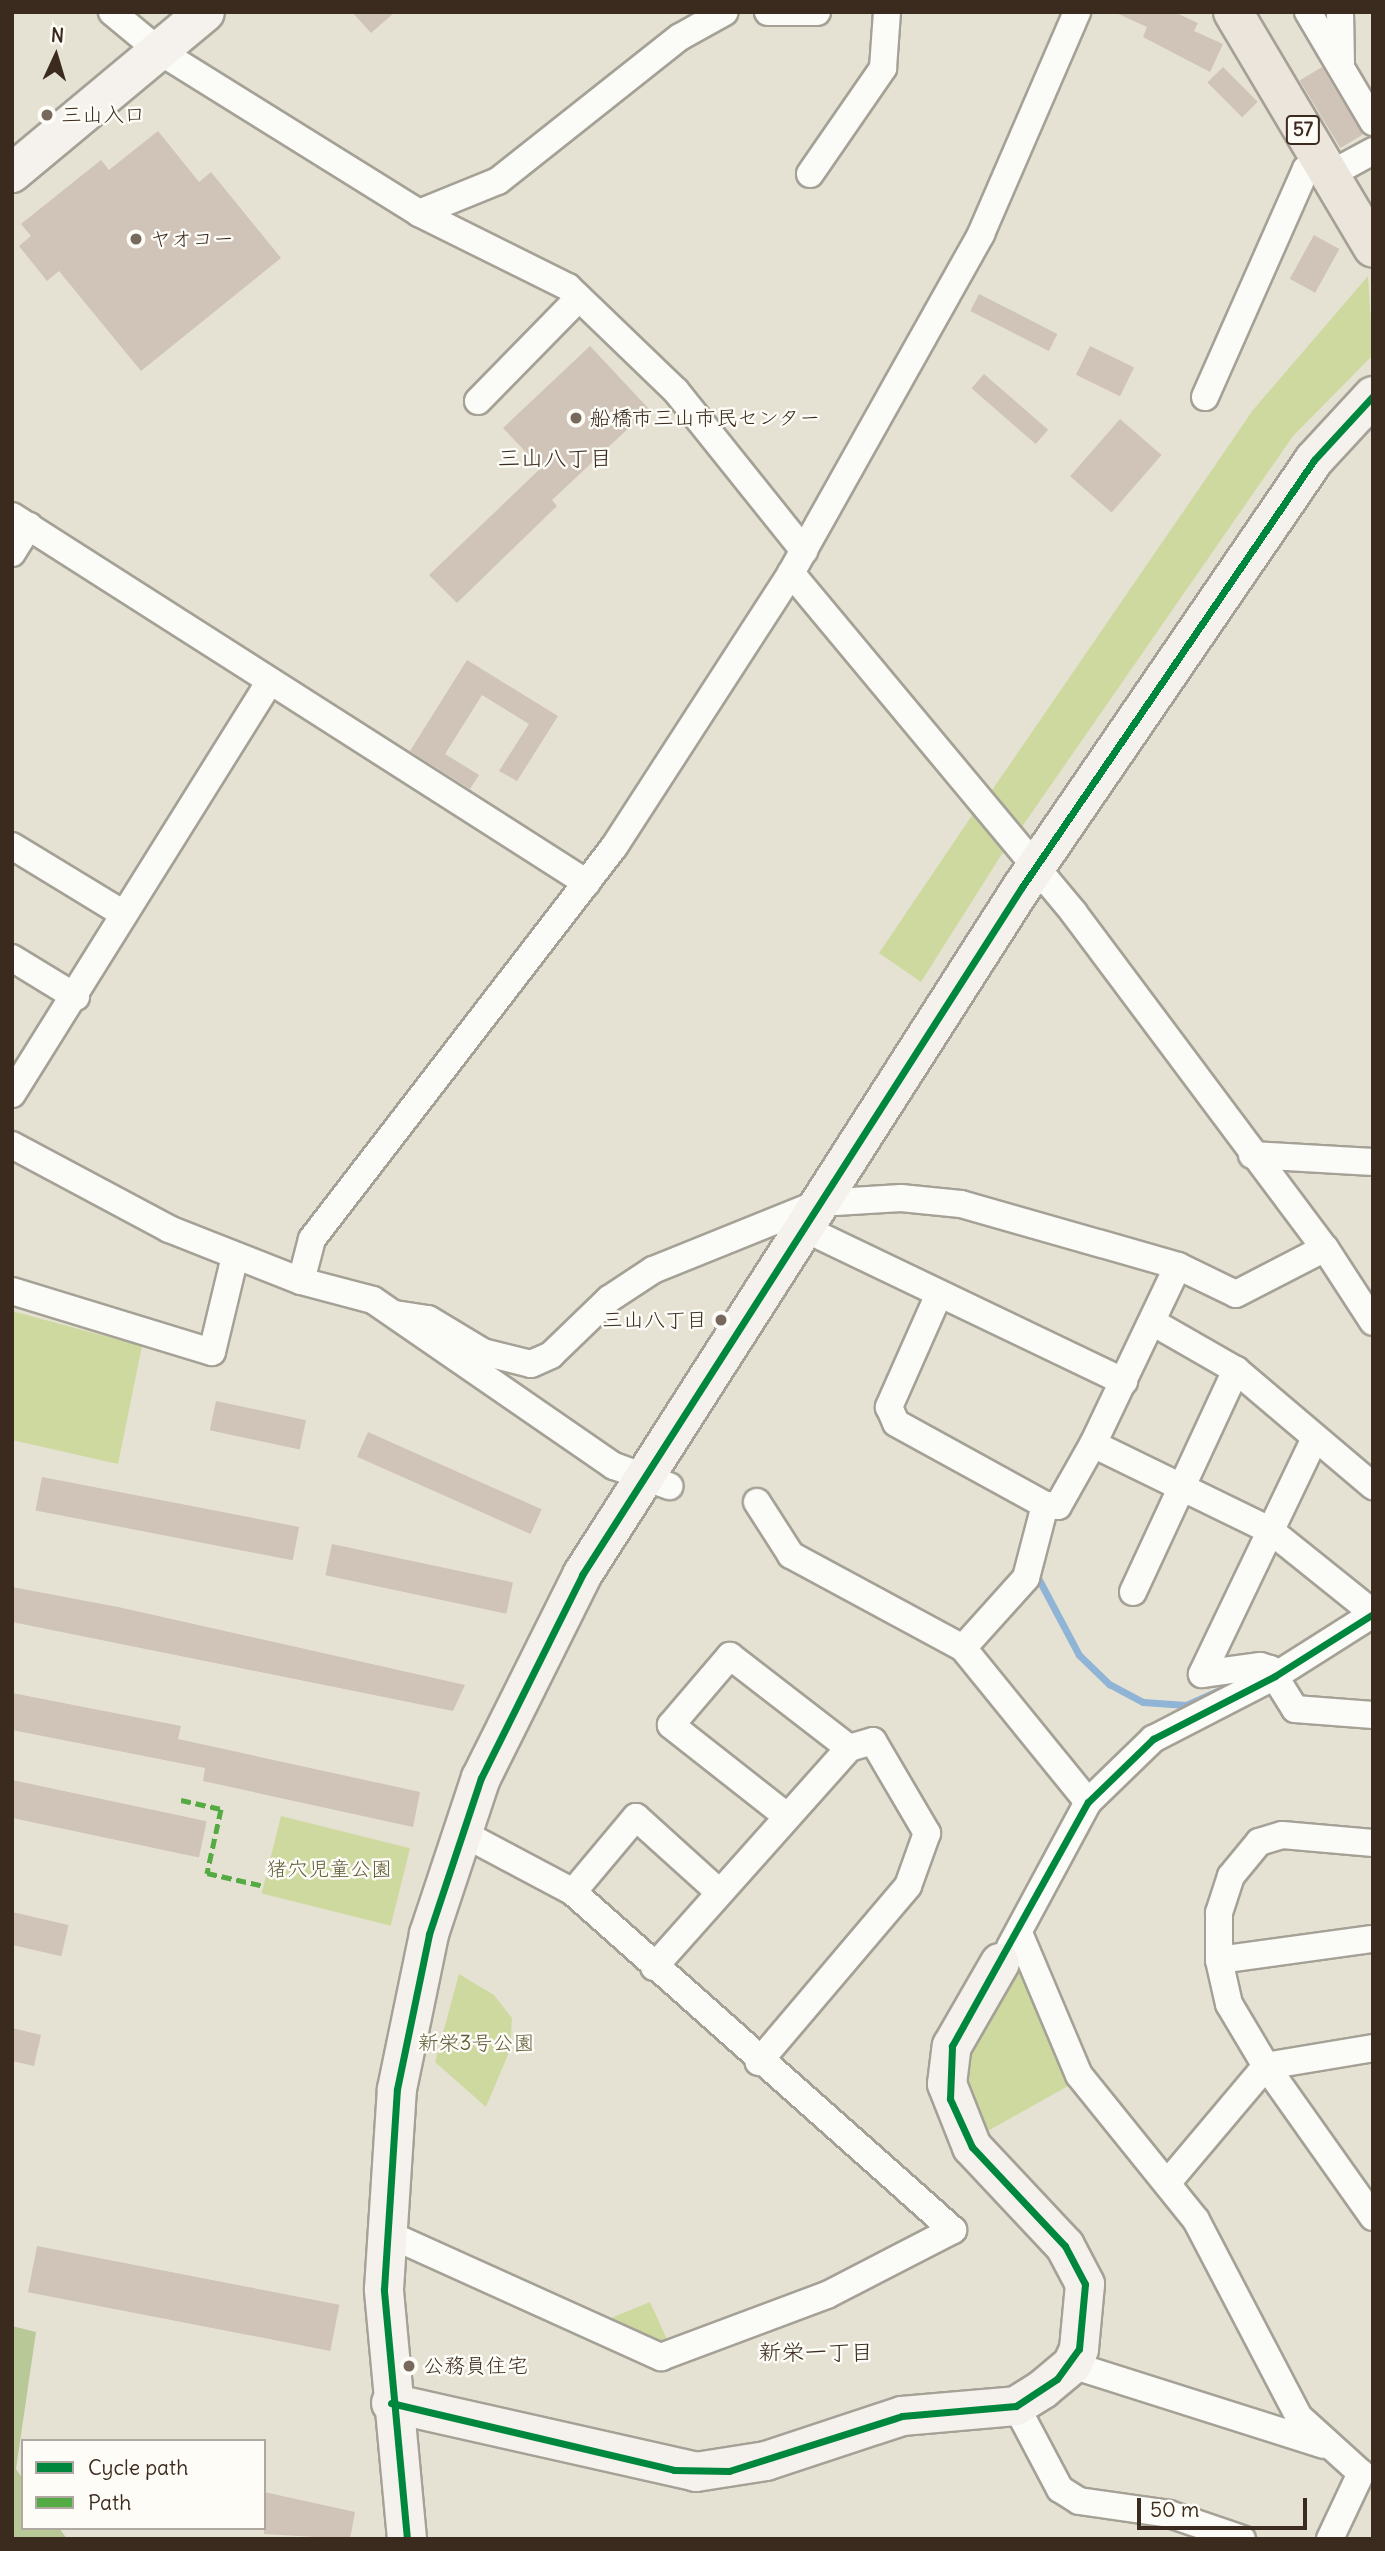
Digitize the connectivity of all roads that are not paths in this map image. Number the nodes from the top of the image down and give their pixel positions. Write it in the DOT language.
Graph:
graph roads {
  1 [pos="112,12"];
  2 [pos="205,12"];
  3 [pos="726,12"];
  4 [pos="768,12"];
  5 [pos="817,12"];
  6 [pos="887,12"];
  7 [pos="1077,12"];
  8 [pos="1233,12"];
  9 [pos="1308,12"];
  10 [pos="1340,12"];
  11 [pos="159,51"];
  12 [pos="1340,67"];
  13 [pos="1373,122"];
  14 [pos="1373,151"];
  15 [pos="1324,167"];
  16 [pos="12,173"];
  17 [pos="810,174"];
  18 [pos="419,213"];
  19 [pos="1373,248"];
  20 [pos="579,298"];
  21 [pos="1373,396"];
  22 [pos="1206,397"];
  23 [pos="478,401"];
  24 [pos="21,521"];
  25 [pos="12,553"];
  26 [pos="798,562"];
  27 [pos="269,682"];
  28 [pos="12,846"];
  29 [pos="1035,866"];
  30 [pos="587,883"];
  31 [pos="124,914"];
  32 [pos="12,958"];
  33 [pos="76,997"];
  34 [pos="16,1078"];
  35 [pos="14,1155"];
  36 [pos="1252,1155"];
  37 [pos="1373,1162"];
  38 [pos="820,1220"];
  39 [pos="1325,1248"];
  40 [pos="235,1256"];
  41 [pos="1178,1266"];
  42 [pos="301,1281"];
  43 [pos="12,1290"];
  44 [pos="939,1294"];
  45 [pos="1365,1295"];
  46 [pos="395,1314"];
  47 [pos="1373,1322"];
  48 [pos="1154,1323"];
  49 [pos="1236,1370"];
  50 [pos="1124,1382"];
  51 [pos="1315,1438"];
  52 [pos="1093,1444"];
  53 [pos="658,1480"];
  54 [pos="1373,1486"];
  55 [pos="1182,1489"];
  56 [pos="757,1502"];
  57 [pos="1045,1505"];
  58 [pos="1271,1531"];
  59 [pos="1133,1592"];
  60 [pos="1373,1613"];
  61 [pos="963,1648"];
  62 [pos="1275,1676"];
  63 [pos="1373,1715"];
  64 [pos="849,1748"];
  65 [pos="1088,1802"];
  66 [pos="784,1814"];
  67 [pos="460,1832"];
  68 [pos="1373,1843"];
  69 [pos="573,1892"];
  70 [pos="719,1892"];
  71 [pos="1373,1939"];
  72 [pos="1009,1948"];
  73 [pos="1219,1960"];
  74 [pos="654,1967"];
  75 [pos="1373,2048"];
  76 [pos="759,2062"];
  77 [pos="1266,2066"];
  78 [pos="1168,2181"];
  79 [pos="1373,2217"];
  80 [pos="386,2232"];
  81 [pos="1072,2365"];
  82 [pos="391,2403"];
  83 [pos="1016,2406"];
  84 [pos="1327,2446"];
  85 [pos="407,2539"];
  86 [pos="1242,2539"];
  87 [pos="1330,2539"];
  1 -- 11 [label="street"];
  2 -- 11 [label="street"];
  3 -- 18 [label="street"];
  4 -- 5 [label="street"];
  6 -- 17 [label="street"];
  7 -- 26 [label="street"];
  8 -- 15 [label="main road, 57"];
  9 -- 12 [label="street"];
  10 -- 12 [label="street"];
  11 -- 16 [label="street"];
  11 -- 18 [label="street"];
  12 -- 13 [label="street"];
  14 -- 15 [label="street"];
  15 -- 19 [label="main road, 57"];
  15 -- 22 [label="street"];
  18 -- 20 [label="street"];
  20 -- 23 [label="street"];
  20 -- 26 [label="street"];
  21 -- 29 [label="street"];
  24 -- 25 [label="street"];
  24 -- 27 [label="street"];
  26 -- 29 [label="street"];
  26 -- 30 [label="street"];
  27 -- 30 [label="street"];
  27 -- 31 [label="street"];
  28 -- 31 [label="street"];
  29 -- 36 [label="street"];
  29 -- 38 [label="street"];
  30 -- 42 [label="street"];
  31 -- 33 [label="street"];
  32 -- 33 [label="street"];
  33 -- 34 [label="street"];
  35 -- 40 [label="street"];
  36 -- 37 [label="street"];
  36 -- 39 [label="street"];
  38 -- 41 [label="street"];
  38 -- 44 [label="street"];
  38 -- 46 [label="street"];
  38 -- 53 [label="street"];
  39 -- 41 [label="street"];
  39 -- 45 [label="street"];
  40 -- 42 [label="street"];
  40 -- 43 [label="street"];
  41 -- 48 [label="street"];
  42 -- 46 [label="street"];
  44 -- 50 [label="street"];
  44 -- 57 [label="street"];
  45 -- 47 [label="street"];
  46 -- 53 [label="street"];
  48 -- 49 [label="street"];
  48 -- 50 [label="street"];
  49 -- 51 [label="street"];
  49 -- 55 [label="street"];
  50 -- 52 [label="street"];
  51 -- 54 [label="street"];
  51 -- 58 [label="street"];
  52 -- 55 [label="street"];
  52 -- 57 [label="street"];
  53 -- 67 [label="street"];
  55 -- 58 [label="street"];
  55 -- 59 [label="street"];
  56 -- 61 [label="street"];
  57 -- 61 [label="street"];
  58 -- 60 [label="street"];
  58 -- 62 [label="street"];
  60 -- 62 [label="street"];
  61 -- 65 [label="street"];
  62 -- 63 [label="street"];
  62 -- 65 [label="street"];
  64 -- 66 [label="street"];
  64 -- 66 [label="street"];
  64 -- 76 [label="street"];
  65 -- 72 [label="street"];
  66 -- 70 [label="street"];
  67 -- 69 [label="street"];
  67 -- 80 [label="street"];
  68 -- 73 [label="street"];
  69 -- 70 [label="street"];
  69 -- 74 [label="street"];
  70 -- 74 [label="street"];
  71 -- 73 [label="street"];
  72 -- 78 [label="street"];
  72 -- 81 [label="street"];
  73 -- 77 [label="street"];
  74 -- 76 [label="street"];
  75 -- 77 [label="street"];
  76 -- 80 [label="street"];
  77 -- 78 [label="street"];
  77 -- 79 [label="street"];
  78 -- 84 [label="street"];
  80 -- 82 [label="street"];
  81 -- 83 [label="street"];
  81 -- 84 [label="street"];
  82 -- 83 [label="street"];
  82 -- 85 [label="street"];
  83 -- 86 [label="street"];
  84 -- 87 [label="street"];
}
